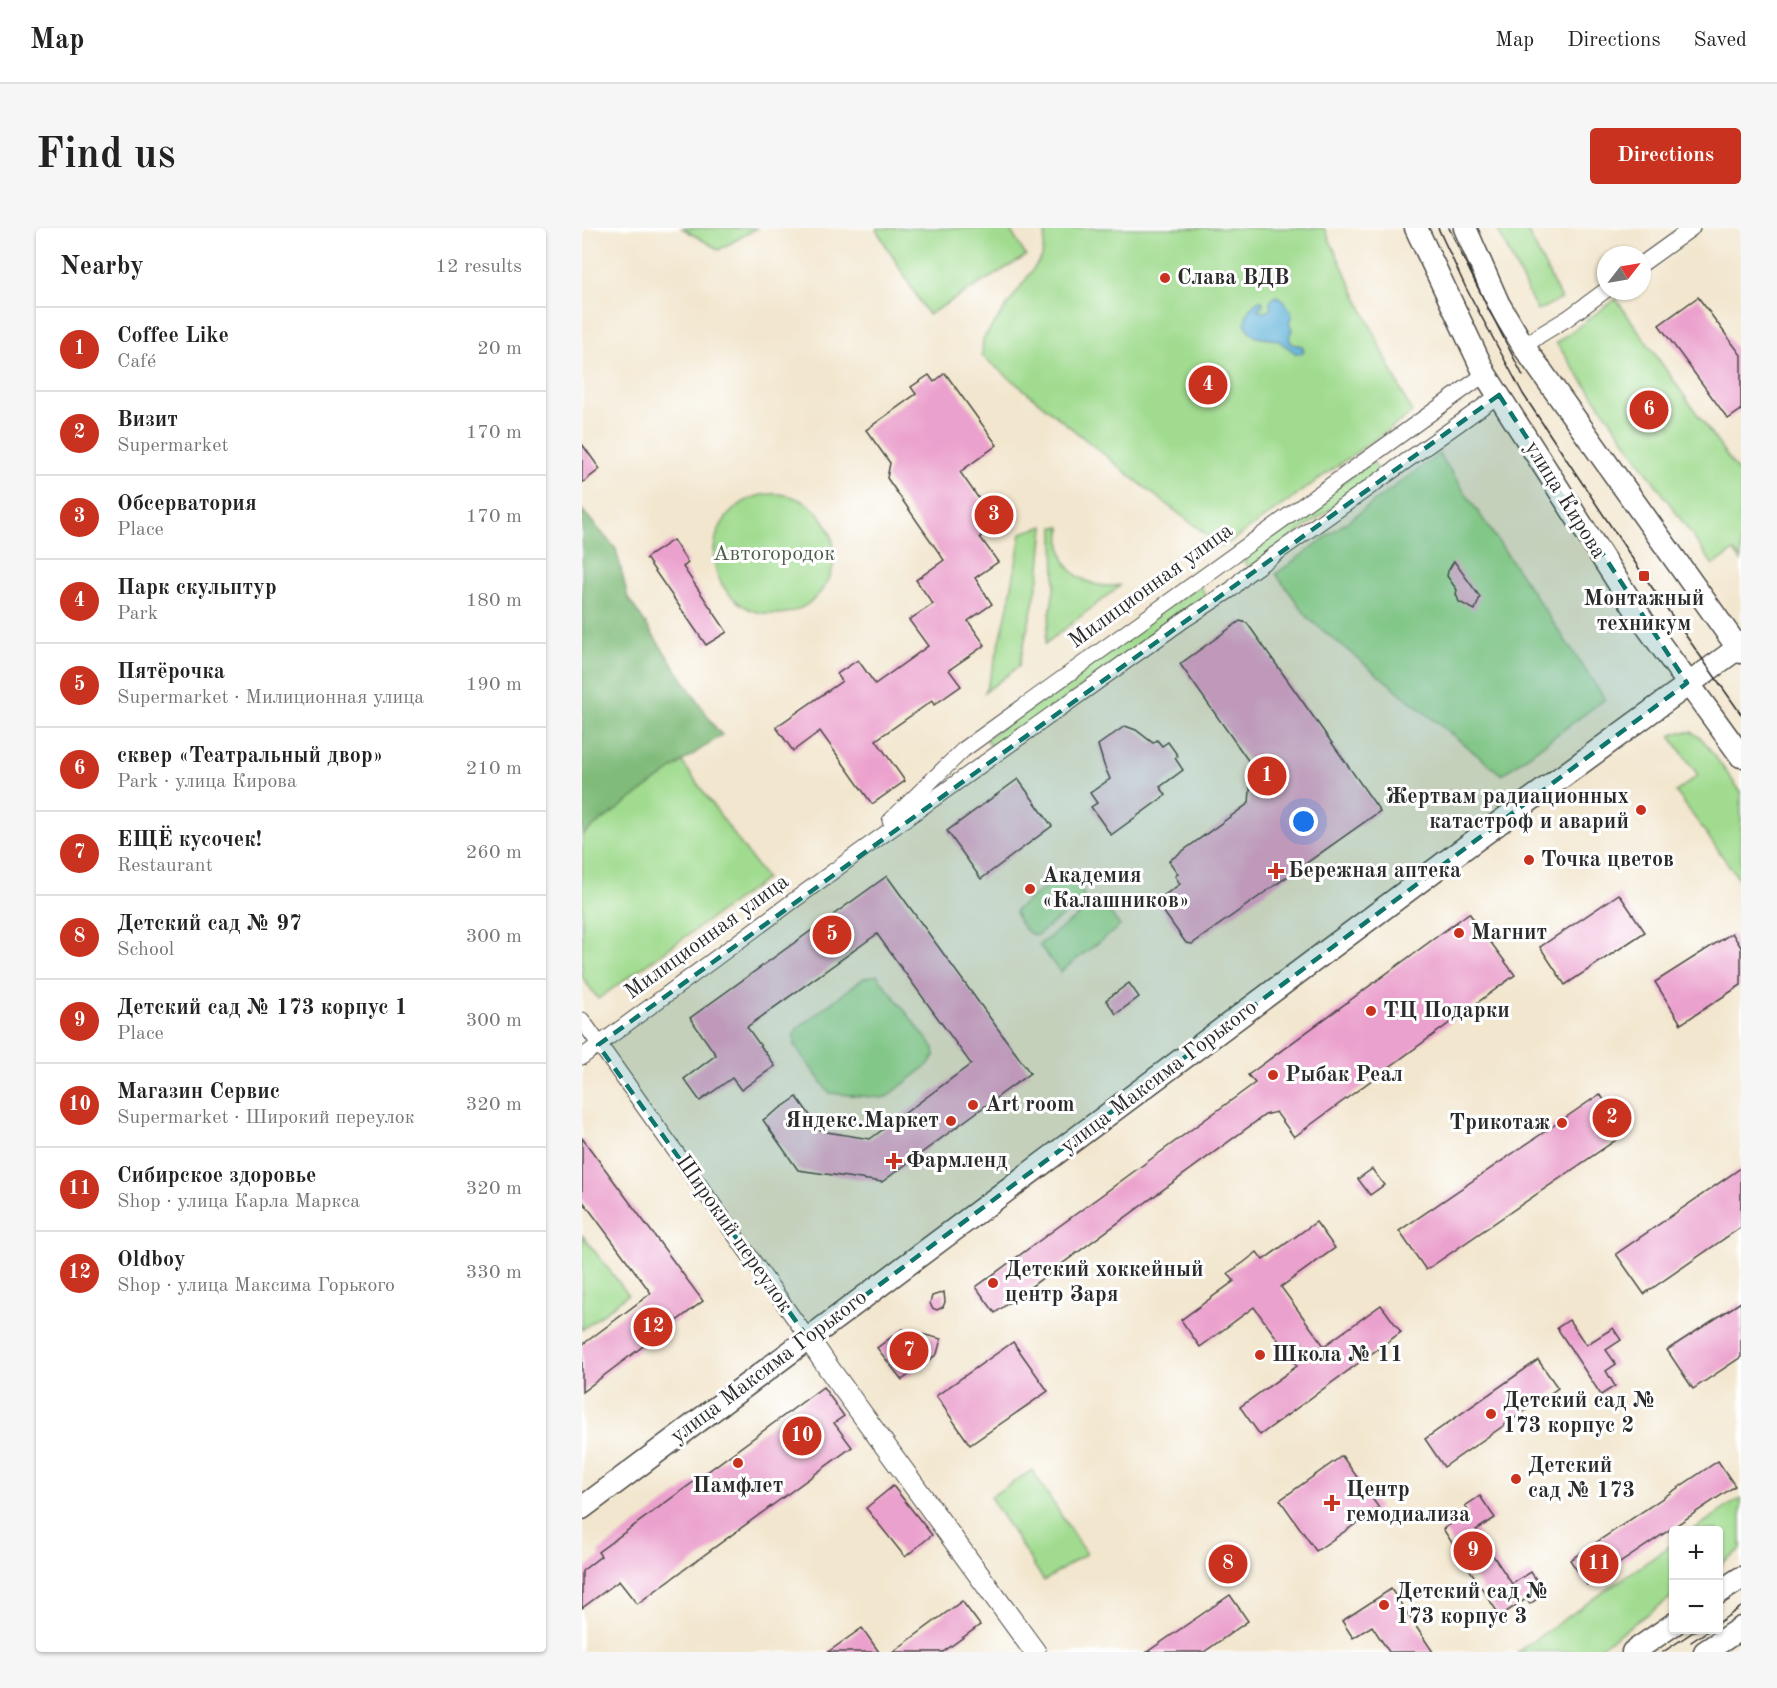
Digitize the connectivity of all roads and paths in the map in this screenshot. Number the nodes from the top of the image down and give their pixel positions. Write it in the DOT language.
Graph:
graph roads {
  1 [pos="1416,228"];
  2 [pos="1465,228"];
  3 [pos="1692,228"];
  4 [pos="1651,258"];
  5 [pos="1597,297"];
  6 [pos="1524,347"];
  7 [pos="1485,374"];
  8 [pos="1499,395"];
  9 [pos="1739,650"];
  10 [pos="1687,684"];
  11 [pos="1741,756"];
  12 [pos="858,853"];
  13 [pos="582,1020"];
  14 [pos="598,1045"];
  15 [pos="582,1056"];
  16 [pos="808,1338"];
  17 [pos="582,1508"];
  18 [pos="1741,1578"];
  19 [pos="1723,1590"];
  20 [pos="1669,1627"];
  21 [pos="1741,1628"];
  22 [pos="1035,1652"];
  23 [pos="1633,1652"];
  24 [pos="1705,1652"];
  1 -- 7 [label="main road, улица Кирова"];
  2 -- 6 [label="main road"];
  3 -- 4 [label="street"];
  5 -- 6 [label="street"];
  6 -- 9 [label="main road"];
  7 -- 8 [label="main road, улица Кирова"];
  7 -- 12 [label="street, Милиционная улица"];
  8 -- 10 [label="main road, улица Кирова"];
  8 -- 12 [label="street, Милиционная улица"];
  9 -- 10 [label="main road, улица Максима Горького"];
  10 -- 11 [label="main road, улица Кирова"];
  10 -- 16 [label="main road, улица Максима Горького"];
  12 -- 14 [label="street, Милиционная улица"];
  13 -- 14 [label="street, Широкий переулок"];
  14 -- 15 [label="street, Милиционная улица"];
  14 -- 16 [label="street, Широкий переулок"];
  16 -- 17 [label="main road, улица Максима Горького"];
  16 -- 22 [label="street, Широкий переулок"];
  18 -- 19 [label="main road"];
  20 -- 23 [label="main road"];
  21 -- 24 [label="main road"];
}
